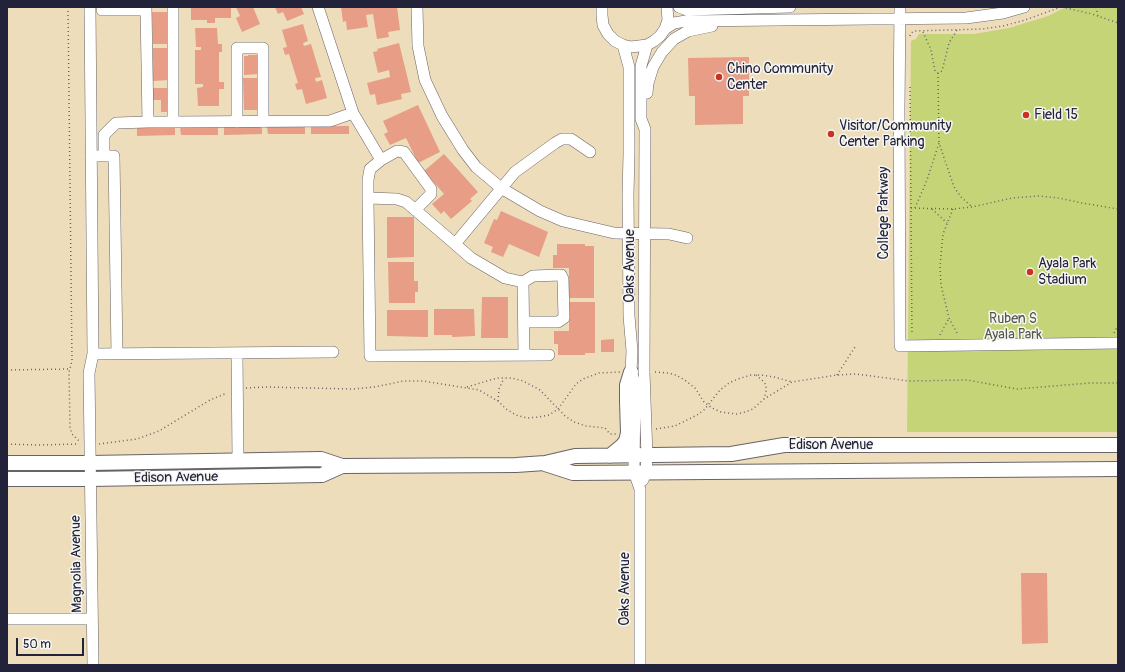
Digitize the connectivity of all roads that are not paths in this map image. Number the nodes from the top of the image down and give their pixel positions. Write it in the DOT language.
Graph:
graph roads {
  1 [pos="90,7"];
  2 [pos="173,7"];
  3 [pos="318,7"];
  4 [pos="417,7"];
  5 [pos="602,7"];
  6 [pos="667,7"];
  7 [pos="679,7"];
  8 [pos="790,7"];
  9 [pos="900,7"];
  10 [pos="1024,7"];
  11 [pos="146,8"];
  12 [pos="102,10"];
  13 [pos="900,19"];
  14 [pos="768,20"];
  15 [pos="665,29"];
  16 [pos="623,45"];
  17 [pos="647,45"];
  18 [pos="353,113"];
  19 [pos="148,122"];
  20 [pos="173,122"];
  21 [pos="237,122"];
  22 [pos="263,122"];
  23 [pos="645,129"];
  24 [pos="590,152"];
  25 [pos="91,156"];
  26 [pos="104,156"];
  27 [pos="381,160"];
  28 [pos="501,188"];
  29 [pos="368,198"];
  30 [pos="415,210"];
  31 [pos="629,234"];
  32 [pos="645,235"];
  33 [pos="687,238"];
  34 [pos="455,244"];
  35 [pos="523,282"];
  36 [pos="524,322"];
  37 [pos="1118,343"];
  38 [pos="333,352"];
  39 [pos="93,354"];
  40 [pos="116,354"];
  41 [pos="236,354"];
  42 [pos="524,355"];
  43 [pos="549,355"];
  44 [pos="638,372"];
  45 [pos="1118,445"];
  46 [pos="610,456"];
  47 [pos="640,456"];
  48 [pos="238,459"];
  49 [pos="7,463"];
  50 [pos="90,463"];
  51 [pos="545,464"];
  52 [pos="342,466"];
  53 [pos="1118,469"];
  54 [pos="640,472"];
  55 [pos="7,479"];
  56 [pos="90,479"];
  57 [pos="7,619"];
  58 [pos="92,619"];
  59 [pos="93,665"];
  60 [pos="640,665"];
  1 -- 25 [label="street, Magnolia Avenue"];
  2 -- 20 [label="street"];
  3 -- 18 [label="street"];
  4 -- 28 [label="street"];
  5 -- 16 [label="street"];
  6 -- 15 [label="street"];
  7 -- 8 [label="street"];
  9 -- 13 [label="street, College Parkway"];
  10 -- 13 [label="street"];
  11 -- 12 [label="street"];
  11 -- 19 [label="street"];
  13 -- 14 [label="street"];
  13 -- 37 [label="street, College Parkway"];
  14 -- 15 [label="street"];
  14 -- 23 [label="street"];
  15 -- 17 [label="street"];
  16 -- 17 [label="street"];
  16 -- 31 [label="street, Oaks Avenue"];
  17 -- 23 [label="street, Oaks Avenue"];
  18 -- 22 [label="street"];
  18 -- 27 [label="street"];
  19 -- 20 [label="street"];
  19 -- 26 [label="street"];
  20 -- 21 [label="street"];
  21 -- 22 [label="street"];
  21 -- 22 [label="street"];
  23 -- 32 [label="street, Oaks Avenue"];
  24 -- 28 [label="street"];
  25 -- 26 [label="street"];
  25 -- 39 [label="street, Magnolia Avenue"];
  26 -- 40 [label="street"];
  27 -- 29 [label="street"];
  27 -- 30 [label="street"];
  28 -- 31 [label="street"];
  28 -- 34 [label="street"];
  29 -- 30 [label="street"];
  29 -- 42 [label="street"];
  30 -- 34 [label="street"];
  31 -- 32 [label="street"];
  31 -- 44 [label="street, Oaks Avenue"];
  32 -- 33 [label="street"];
  32 -- 44 [label="street, Oaks Avenue"];
  34 -- 35 [label="street"];
  35 -- 36 [label="street"];
  35 -- 36 [label="street"];
  36 -- 42 [label="street"];
  38 -- 41 [label="street"];
  39 -- 40 [label="street"];
  39 -- 50 [label="street, Magnolia Avenue"];
  40 -- 41 [label="street"];
  41 -- 48 [label="street"];
  42 -- 43 [label="street"];
  44 -- 46 [label="main road"];
  44 -- 47 [label="street, Oaks Avenue"];
  45 -- 47 [label="main road, Edison Avenue"];
  46 -- 47 [label="main road, Edison Avenue"];
  46 -- 51 [label="main road, Edison Avenue"];
  47 -- 54 [label="street, Oaks Avenue"];
  48 -- 50 [label="main road, Edison Avenue"];
  48 -- 52 [label="main road, Edison Avenue"];
  49 -- 50 [label="main road, Edison Avenue"];
  50 -- 56 [label="street, Magnolia Avenue"];
  51 -- 52 [label="main road, Edison Avenue"];
  51 -- 54 [label="main road, Edison Avenue"];
  52 -- 56 [label="main road, Edison Avenue"];
  53 -- 54 [label="main road, Edison Avenue"];
  54 -- 60 [label="street, Oaks Avenue"];
  55 -- 56 [label="main road, Edison Avenue"];
  56 -- 58 [label="street, Magnolia Avenue"];
  57 -- 58 [label="street"];
  58 -- 59 [label="street, Magnolia Avenue"];
}
